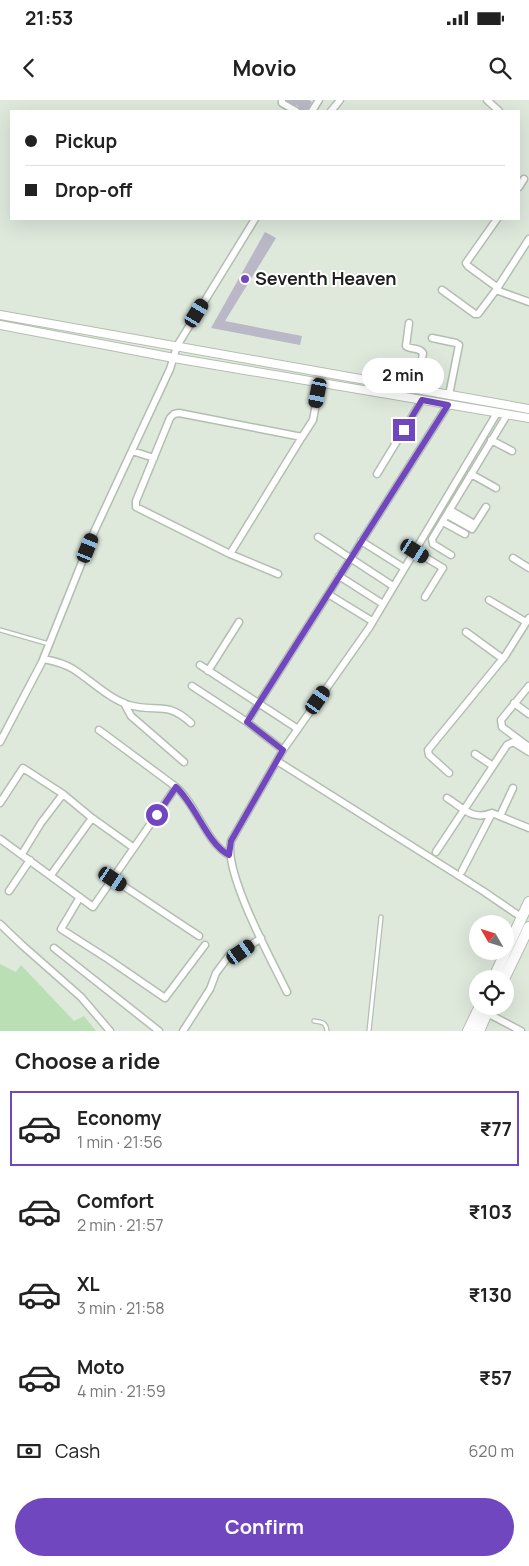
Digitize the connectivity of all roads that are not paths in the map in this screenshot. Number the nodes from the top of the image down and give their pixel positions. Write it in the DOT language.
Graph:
graph roads {
  1 [pos="282,100"];
  2 [pos="340,100"];
  3 [pos="487,100"];
  4 [pos="294,110"];
  5 [pos="332,110"];
  6 [pos="498,110"];
  7 [pos="524,179"];
  8 [pos="520,185"];
  9 [pos="254,220"];
  10 [pos="496,220"];
  11 [pos="529,239"];
  12 [pos="497,289"];
  13 [pos="442,290"];
  14 [pos="529,302"];
  15 [pos="0,315"];
  16 [pos="409,322"];
  17 [pos="0,325"];
  18 [pos="432,338"];
  19 [pos="177,346"];
  20 [pos="174,358"];
  21 [pos="320,382"];
  22 [pos="416,389"];
  23 [pos="449,395"];
  24 [pos="422,400"];
  25 [pos="448,405"];
  26 [pos="529,409"];
  27 [pos="497,413"];
  28 [pos="507,415"];
  29 [pos="529,418"];
  30 [pos="302,437"];
  31 [pos="491,440"];
  32 [pos="132,451"];
  33 [pos="512,451"];
  34 [pos="154,458"];
  35 [pos="377,474"];
  36 [pos="471,474"];
  37 [pos="496,488"];
  38 [pos="486,507"];
  39 [pos="448,513"];
  40 [pos="443,522"];
  41 [pos="471,522"];
  42 [pos="465,534"];
  43 [pos="318,537"];
  44 [pos="361,541"];
  45 [pos="415,551"];
  46 [pos="230,554"];
  47 [pos="451,555"];
  48 [pos="512,558"];
  49 [pos="350,559"];
  50 [pos="404,568"];
  51 [pos="529,568"];
  52 [pos="278,574"];
  53 [pos="339,576"];
  54 [pos="394,586"];
  55 [pos="328,594"];
  56 [pos="425,597"];
  57 [pos="488,600"];
  58 [pos="383,604"];
  59 [pos="528,620"];
  60 [pos="239,622"];
  61 [pos="372,622"];
  62 [pos="0,630"];
  63 [pos="466,632"];
  64 [pos="50,644"];
  65 [pos="44,659"];
  66 [pos="503,659"];
  67 [pos="200,666"];
  68 [pos="208,670"];
  69 [pos="192,686"];
  70 [pos="529,686"];
  71 [pos="124,703"];
  72 [pos="259,703"];
  73 [pos="514,704"];
  74 [pos="529,714"];
  75 [pos="247,722"];
  76 [pos="191,723"];
  77 [pos="298,729"];
  78 [pos="99,730"];
  79 [pos="0,742"];
  80 [pos="529,747"];
  81 [pos="283,750"];
  82 [pos="529,752"];
  83 [pos="475,754"];
  84 [pos="277,761"];
  85 [pos="184,762"];
  86 [pos="493,766"];
  87 [pos="449,773"];
  88 [pos="176,787"];
  89 [pos="513,788"];
  90 [pos="63,794"];
  91 [pos="447,798"];
  92 [pos="0,803"];
  93 [pos="464,809"];
  94 [pos="492,813"];
  95 [pos="500,816"];
  96 [pos="92,818"];
  97 [pos="529,828"];
  98 [pos="0,839"];
  99 [pos="134,848"];
  100 [pos="436,852"];
  101 [pos="22,854"];
  102 [pos="229,855"];
  103 [pos="30,860"];
  104 [pos="462,871"];
  105 [pos="51,875"];
  106 [pos="113,879"];
  107 [pos="9,891"];
  108 [pos="80,898"];
  109 [pos="529,902"];
  110 [pos="381,917"];
  111 [pos="522,918"];
  112 [pos="0,924"];
  113 [pos="529,927"];
  114 [pos="199,936"];
  115 [pos="261,938"];
  116 [pos="205,944"];
  117 [pos="54,948"];
  118 [pos="497,970"];
  119 [pos="508,970"];
  120 [pos="287,992"];
  121 [pos="481,1015"];
  122 [pos="484,1015"];
  123 [pos="496,1015"];
  124 [pos="314,1021"];
  125 [pos="110,1031"];
  126 [pos="159,1031"];
  127 [pos="183,1031"];
  128 [pos="327,1031"];
  129 [pos="369,1031"];
  130 [pos="468,1031"];
  131 [pos="479,1031"];
  132 [pos="521,1031"];
  1 -- 4 [label="street"];
  2 -- 5 [label="street"];
  3 -- 6 [label="street"];
  7 -- 8 [label="street"];
  9 -- 19 [label="street"];
  10 -- 12 [label="street"];
  11 -- 12 [label="street"];
  12 -- 13 [label="street"];
  12 -- 14 [label="street"];
  15 -- 19 [label="street"];
  16 -- 22 [label="street"];
  17 -- 20 [label="street"];
  18 -- 23 [label="street"];
  19 -- 20 [label="street"];
  19 -- 22 [label="street"];
  20 -- 21 [label="street"];
  20 -- 32 [label="street"];
  21 -- 24 [label="street"];
  21 -- 30 [label="street"];
  22 -- 23 [label="street"];
  23 -- 26 [label="street"];
  24 -- 25 [label="street"];
  24 -- 35 [label="street"];
  25 -- 27 [label="street"];
  25 -- 44 [label="street"];
  27 -- 28 [label="street"];
  27 -- 45 [label="street"];
  28 -- 29 [label="street"];
  28 -- 31 [label="street"];
  30 -- 34 [label="street"];
  30 -- 46 [label="street"];
  31 -- 33 [label="street"];
  31 -- 36 [label="street"];
  32 -- 34 [label="street"];
  32 -- 64 [label="street"];
  34 -- 46 [label="street"];
  36 -- 37 [label="street"];
  36 -- 39 [label="street"];
  38 -- 39 [label="street"];
  39 -- 40 [label="street"];
  39 -- 41 [label="street"];
  40 -- 42 [label="street"];
  40 -- 47 [label="street"];
  43 -- 49 [label="street"];
  44 -- 49 [label="street"];
  44 -- 50 [label="street"];
  45 -- 50 [label="street"];
  45 -- 56 [label="street"];
  46 -- 52 [label="street"];
  48 -- 51 [label="street"];
  49 -- 53 [label="street"];
  49 -- 54 [label="street"];
  50 -- 54 [label="street"];
  53 -- 55 [label="street"];
  53 -- 58 [label="street"];
  54 -- 58 [label="street"];
  55 -- 61 [label="street"];
  55 -- 72 [label="street"];
  57 -- 59 [label="street"];
  58 -- 61 [label="street"];
  59 -- 66 [label="street"];
  60 -- 68 [label="street"];
  61 -- 77 [label="street"];
  62 -- 64 [label="lane"];
  63 -- 66 [label="street"];
  64 -- 65 [label="street"];
  65 -- 71 [label="street"];
  65 -- 79 [label="street"];
  66 -- 87 [label="street"];
  67 -- 68 [label="street"];
  68 -- 72 [label="street"];
  69 -- 75 [label="street"];
  70 -- 73 [label="street"];
  71 -- 76 [label="street"];
  71 -- 85 [label="street"];
  72 -- 75 [label="street"];
  72 -- 77 [label="street"];
  73 -- 74 [label="street"];
  73 -- 80 [label="street"];
  75 -- 81 [label="street"];
  77 -- 81 [label="street"];
  78 -- 88 [label="street"];
  81 -- 84 [label="street"];
  82 -- 86 [label="street"];
  83 -- 86 [label="street"];
  84 -- 102 [label="street"];
  84 -- 111 [label="street"];
  86 -- 93 [label="street"];
  88 -- 99 [label="street"];
  88 -- 102 [label="street"];
  89 -- 95 [label="street"];
  90 -- 92 [label="street"];
  90 -- 96 [label="street"];
  90 -- 101 [label="street"];
  91 -- 93 [label="street"];
  93 -- 94 [label="street"];
  93 -- 100 [label="street"];
  94 -- 95 [label="street"];
  94 -- 104 [label="street"];
  95 -- 97 [label="street"];
  96 -- 99 [label="street"];
  96 -- 105 [label="street"];
  98 -- 101 [label="street"];
  99 -- 106 [label="street"];
  101 -- 103 [label="street"];
  102 -- 115 [label="street"];
  103 -- 105 [label="street"];
  103 -- 107 [label="street"];
  105 -- 108 [label="street"];
  106 -- 108 [label="street"];
  106 -- 114 [label="street"];
  108 -- 116 [label="street"];
  109 -- 111 [label="main road"];
  110 -- 129 [label="lane"];
  111 -- 118 [label="main road"];
  112 -- 125 [label="street"];
  113 -- 119 [label="main road"];
  115 -- 120 [label="street"];
  115 -- 127 [label="street"];
  117 -- 126 [label="street"];
  121 -- 130 [label="main road"];
  122 -- 131 [label="main road"];
  123 -- 132 [label="street"];
  124 -- 128 [label="lane"];
}
